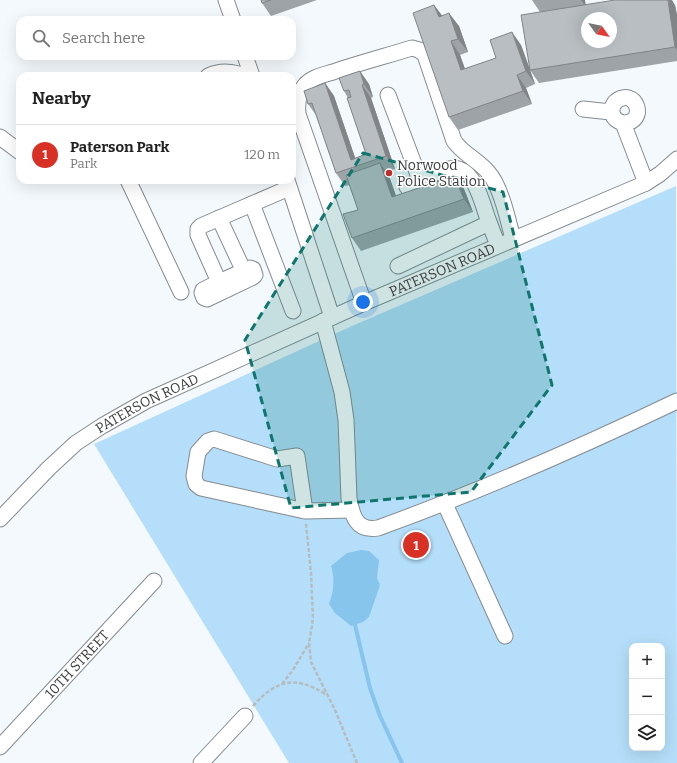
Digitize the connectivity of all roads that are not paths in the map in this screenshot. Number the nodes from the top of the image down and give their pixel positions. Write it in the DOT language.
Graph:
graph roads {
  1 [pos="226,0"];
  2 [pos="232,16"];
  3 [pos="246,60"];
  4 [pos="251,72"];
  5 [pos="388,95"];
  6 [pos="583,109"];
  7 [pos="612,112"];
  8 [pos="623,123"];
  9 [pos="0,137"];
  10 [pos="16,149"];
  11 [pos="677,159"];
  12 [pos="646,183"];
  13 [pos="130,184"];
  14 [pos="288,184"];
  15 [pos="252,204"];
  16 [pos="219,218"];
  17 [pos="489,223"];
  18 [pos="513,239"];
  19 [pos="498,245"];
  20 [pos="240,263"];
  21 [pos="398,266"];
  22 [pos="219,282"];
  23 [pos="181,292"];
  24 [pos="364,303"];
  25 [pos="293,311"];
  26 [pos="327,319"];
  27 [pos="677,401"];
  28 [pos="445,504"];
  29 [pos="351,510"];
  30 [pos="305,512"];
  31 [pos="0,520"];
  32 [pos="154,581"];
  33 [pos="505,636"];
  34 [pos="245,716"];
  35 [pos="0,748"];
  36 [pos="201,763"];
  1 -- 2 [label="street"];
  3 -- 4 [label="street"];
  5 -- 17 [label="street"];
  6 -- 7 [label="street"];
  7 -- 8 [label="street"];
  7 -- 8 [label="street"];
  8 -- 12 [label="street"];
  9 -- 10 [label="street"];
  11 -- 12 [label="street, PATERSON ROAD"];
  12 -- 18 [label="street, PATERSON ROAD"];
  13 -- 23 [label="street"];
  14 -- 15 [label="street"];
  14 -- 26 [label="street"];
  15 -- 16 [label="street"];
  15 -- 25 [label="street"];
  16 -- 20 [label="street"];
  16 -- 22 [label="street"];
  17 -- 19 [label="street"];
  17 -- 21 [label="street"];
  18 -- 19 [label="street, PATERSON ROAD"];
  18 -- 24 [label="street"];
  19 -- 24 [label="street, PATERSON ROAD"];
  24 -- 26 [label="street, PATERSON ROAD"];
  26 -- 29 [label="street"];
  26 -- 31 [label="street, PATERSON ROAD"];
  27 -- 28 [label="street"];
  28 -- 29 [label="street"];
  28 -- 33 [label="street"];
  29 -- 30 [label="street"];
  30 -- 30 [label="street"];
  32 -- 35 [label="street, 10TH STREET"];
  34 -- 36 [label="street"];
}
